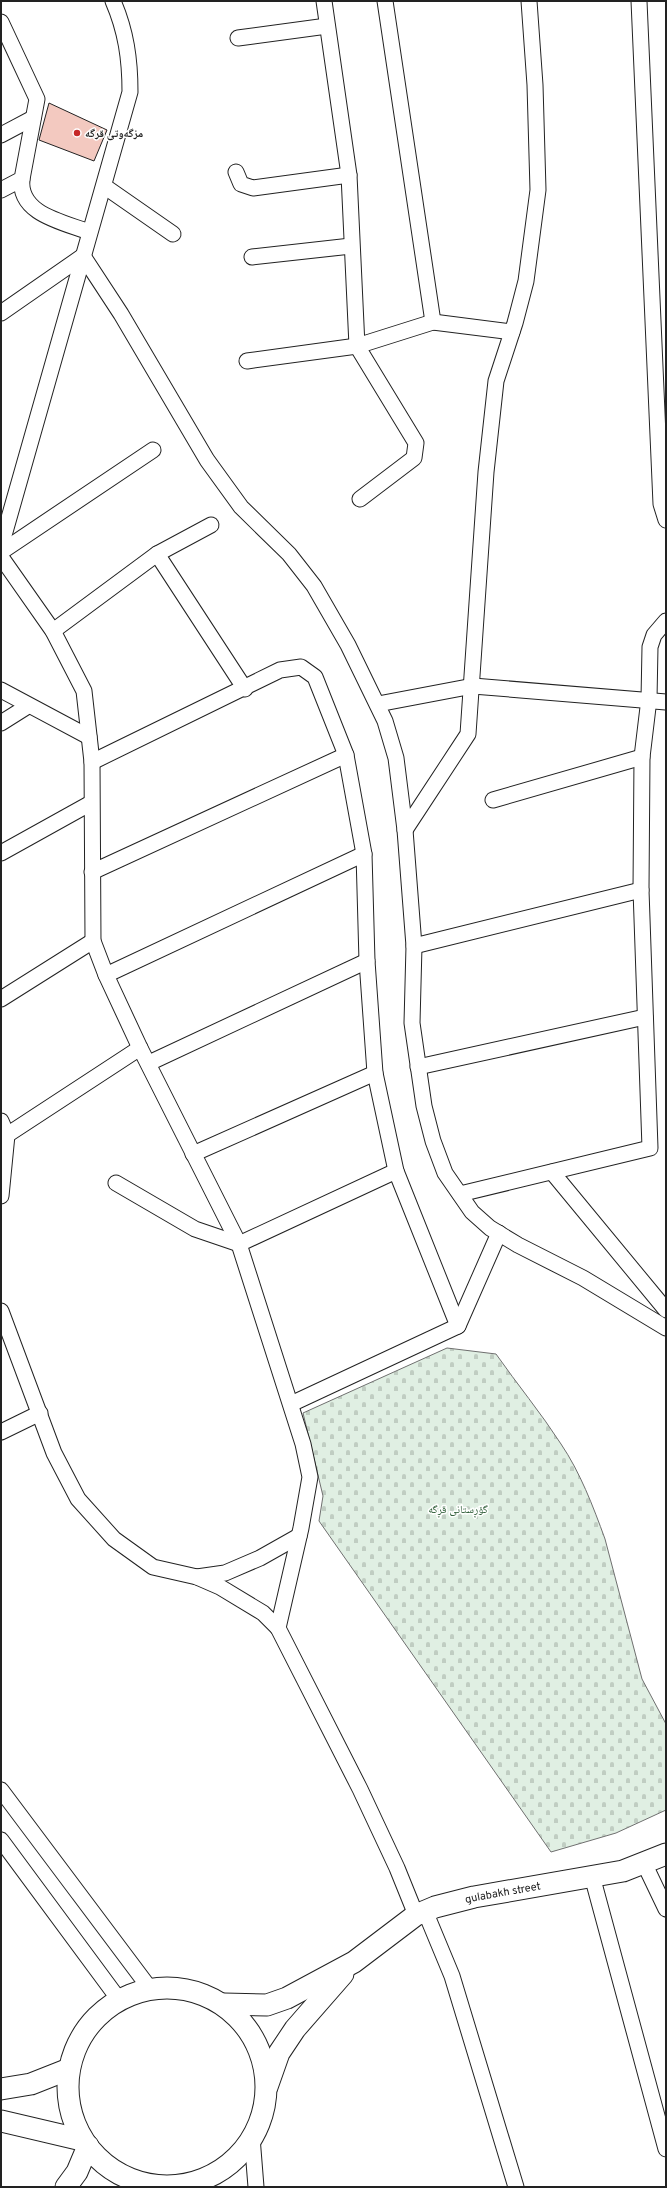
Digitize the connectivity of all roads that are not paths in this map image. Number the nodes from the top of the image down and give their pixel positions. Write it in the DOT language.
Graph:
graph roads {
  1 [pos="113,1"];
  2 [pos="324,1"];
  3 [pos="385,1"];
  4 [pos="529,1"];
  5 [pos="639,1"];
  6 [pos="1,22"];
  7 [pos="327,26"];
  8 [pos="238,38"];
  9 [pos="33,118"];
  10 [pos="1,135"];
  11 [pos="236,172"];
  12 [pos="348,174"];
  13 [pos="22,179"];
  14 [pos="104,186"];
  15 [pos="1,190"];
  16 [pos="89,232"];
  17 [pos="173,234"];
  18 [pos="351,246"];
  19 [pos="83,256"];
  20 [pos="252,257"];
  21 [pos="1,313"];
  22 [pos="434,322"];
  23 [pos="512,332"];
  24 [pos="357,346"];
  25 [pos="247,360"];
  26 [pos="153,450"];
  27 [pos="360,499"];
  28 [pos="666,520"];
  29 [pos="210,525"];
  30 [pos="1,546"];
  31 [pos="1,552"];
  32 [pos="157,554"];
  33 [pos="1,557"];
  34 [pos="666,621"];
  35 [pos="53,631"];
  36 [pos="473,686"];
  37 [pos="245,688"];
  38 [pos="1,690"];
  39 [pos="649,699"];
  40 [pos="666,702"];
  41 [pos="378,704"];
  42 [pos="28,706"];
  43 [pos="1,723"];
  44 [pos="89,737"];
  45 [pos="346,755"];
  46 [pos="642,757"];
  47 [pos="92,762"];
  48 [pos="493,800"];
  49 [pos="91,803"];
  50 [pos="405,830"];
  51 [pos="1,853"];
  52 [pos="364,854"];
  53 [pos="92,872"];
  54 [pos="641,890"];
  55 [pos="93,941"];
  56 [pos="414,946"];
  57 [pos="367,961"];
  58 [pos="106,975"];
  59 [pos="1,999"];
  60 [pos="645,1017"];
  61 [pos="140,1048"];
  62 [pos="149,1063"];
  63 [pos="418,1068"];
  64 [pos="375,1073"];
  65 [pos="4,1128"];
  66 [pos="193,1154"];
  67 [pos="396,1171"];
  68 [pos="552,1172"];
  69 [pos="116,1183"];
  70 [pos="1,1188"];
  71 [pos="460,1194"];
  72 [pos="499,1233"];
  73 [pos="238,1244"];
  74 [pos="1,1310"];
  75 [pos="666,1310"];
  76 [pos="458,1326"];
  77 [pos="666,1328"];
  78 [pos="291,1404"];
  79 [pos="40,1413"];
  80 [pos="1,1432"];
  81 [pos="299,1536"];
  82 [pos="197,1577"];
  83 [pos="278,1628"];
  84 [pos="1,1790"];
  85 [pos="1,1840"];
  86 [pos="666,1854"];
  87 [pos="644,1863"];
  88 [pos="592,1876"];
  89 [pos="666,1909"];
  90 [pos="420,1913"];
  91 [pos="354,1962"];
  92 [pos="151,1990"];
  93 [pos="120,2001"];
  94 [pos="224,2004"];
  95 [pos="69,2069"];
  96 [pos="267,2088"];
  97 [pos="1,2089"];
  98 [pos="1,2121"];
  99 [pos="252,2137"];
  100 [pos="85,2143"];
  101 [pos="666,2149"];
  102 [pos="66,2187"];
  103 [pos="176,2187"];
  104 [pos="256,2187"];
  105 [pos="516,2187"];
  1 -- 14 [label="street"];
  2 -- 7 [label="street"];
  3 -- 22 [label="street"];
  4 -- 23 [label="street"];
  5 -- 28 [label="street"];
  6 -- 9 [label="street"];
  7 -- 8 [label="street"];
  7 -- 12 [label="street"];
  9 -- 10 [label="street"];
  9 -- 13 [label="street"];
  11 -- 12 [label="street"];
  12 -- 18 [label="street"];
  13 -- 15 [label="street"];
  13 -- 16 [label="street"];
  14 -- 16 [label="street"];
  14 -- 17 [label="street"];
  16 -- 19 [label="street"];
  18 -- 20 [label="street"];
  18 -- 24 [label="street"];
  19 -- 21 [label="street"];
  19 -- 30 [label="street"];
  19 -- 41 [label="street"];
  22 -- 23 [label="street"];
  22 -- 24 [label="street"];
  23 -- 36 [label="street"];
  24 -- 25 [label="street"];
  24 -- 27 [label="street"];
  26 -- 31 [label="street"];
  29 -- 32 [label="street"];
  32 -- 35 [label="street"];
  32 -- 37 [label="street"];
  33 -- 35 [label="street"];
  34 -- 39 [label="street"];
  35 -- 44 [label="street"];
  36 -- 39 [label="street"];
  36 -- 41 [label="street"];
  36 -- 50 [label="street"];
  37 -- 45 [label="street"];
  37 -- 47 [label="street"];
  38 -- 42 [label="street"];
  39 -- 40 [label="street"];
  39 -- 46 [label="street"];
  41 -- 50 [label="street"];
  42 -- 43 [label="street"];
  42 -- 44 [label="street"];
  44 -- 47 [label="street"];
  45 -- 52 [label="street"];
  45 -- 53 [label="street"];
  46 -- 48 [label="street"];
  46 -- 54 [label="street"];
  47 -- 49 [label="street"];
  49 -- 51 [label="street"];
  49 -- 53 [label="street"];
  50 -- 56 [label="street"];
  52 -- 57 [label="street"];
  52 -- 58 [label="street"];
  53 -- 55 [label="street"];
  54 -- 56 [label="street"];
  54 -- 60 [label="street"];
  55 -- 58 [label="street"];
  55 -- 59 [label="street"];
  56 -- 63 [label="street"];
  57 -- 62 [label="street"];
  57 -- 64 [label="street"];
  58 -- 61 [label="street"];
  60 -- 63 [label="street"];
  60 -- 68 [label="street"];
  61 -- 62 [label="street"];
  61 -- 65 [label="street"];
  62 -- 66 [label="street"];
  63 -- 71 [label="street"];
  64 -- 66 [label="street"];
  64 -- 67 [label="street"];
  65 -- 70 [label="street"];
  66 -- 73 [label="street"];
  67 -- 73 [label="street"];
  67 -- 76 [label="street"];
  68 -- 71 [label="street"];
  68 -- 75 [label="street"];
  69 -- 73 [label="street"];
  71 -- 72 [label="street"];
  72 -- 76 [label="street"];
  72 -- 77 [label="street"];
  73 -- 78 [label="street"];
  74 -- 79 [label="street"];
  76 -- 78 [label="street"];
  78 -- 81 [label="street"];
  79 -- 80 [label="street"];
  79 -- 82 [label="street"];
  81 -- 82 [label="street"];
  81 -- 83 [label="street"];
  82 -- 83 [label="street"];
  83 -- 90 [label="street"];
  84 -- 92 [label="street"];
  85 -- 93 [label="street"];
  86 -- 87 [label="street, gulabakh street"];
  87 -- 88 [label="street, gulabakh street"];
  87 -- 89 [label="street"];
  88 -- 90 [label="street, gulabakh street"];
  88 -- 101 [label="street"];
  90 -- 91 [label="street, gulabakh street"];
  90 -- 105 [label="street"];
  91 -- 94 [label="street, gulabakh street"];
  91 -- 96 [label="street, gulabakh street"];
  92 -- 93 [label="street"];
  92 -- 94 [label="street"];
  93 -- 95 [label="street"];
  94 -- 96 [label="street"];
  95 -- 97 [label="street"];
  95 -- 100 [label="street"];
  96 -- 99 [label="street"];
  98 -- 100 [label="street"];
  99 -- 103 [label="street"];
  99 -- 104 [label="street"];
  100 -- 102 [label="street"];
  100 -- 103 [label="street"];
}
